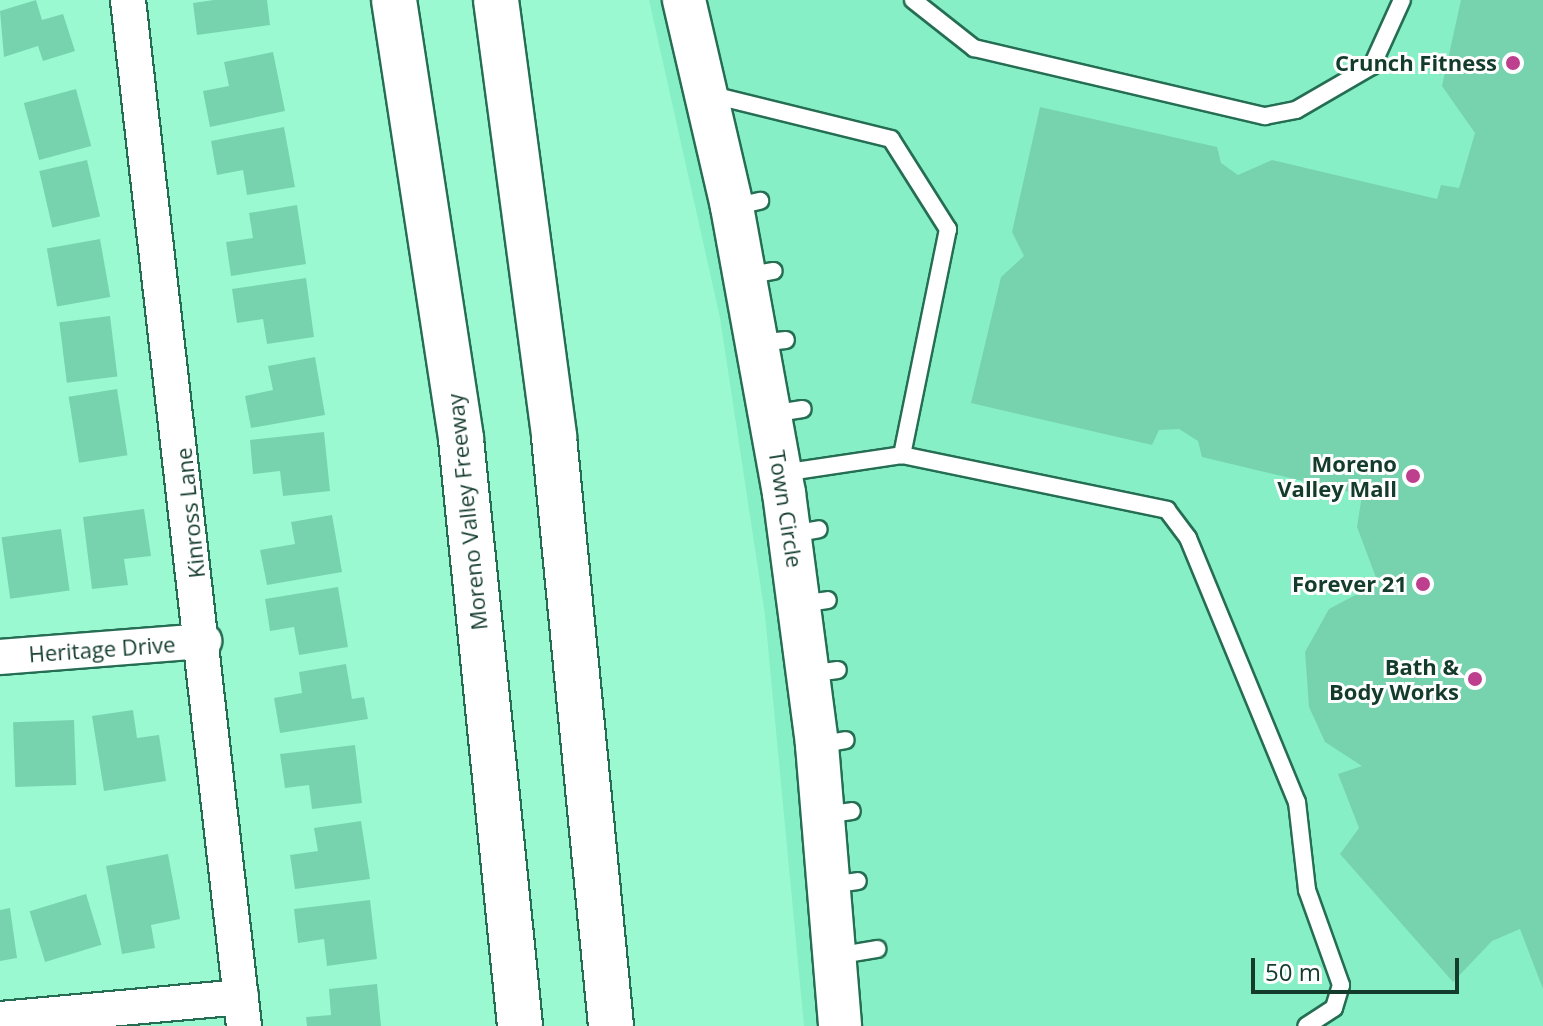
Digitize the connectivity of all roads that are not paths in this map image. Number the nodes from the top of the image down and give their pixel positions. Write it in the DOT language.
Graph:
graph roads {
  1 [pos="128,0"];
  2 [pos="394,0"];
  3 [pos="496,0"];
  4 [pos="684,0"];
  5 [pos="913,0"];
  6 [pos="1402,2"];
  7 [pos="707,94"];
  8 [pos="902,455"];
  9 [pos="780,473"];
  10 [pos="204,641"];
  11 [pos="0,657"];
  12 [pos="877,949"];
  13 [pos="835,956"];
  14 [pos="242,1012"];
  15 [pos="0,1019"];
  16 [pos="847,1025"];
  17 [pos="520,1026"];
  18 [pos="611,1026"];
  19 [pos="1306,1026"];
  1 -- 10 [label="street, Kinross Lane"];
  2 -- 17 [label="highway, Moreno Valley Freeway"];
  3 -- 18 [label="highway"];
  4 -- 7 [label="street, Town Circle"];
  5 -- 6 [label="lane"];
  7 -- 8 [label="lane"];
  7 -- 9 [label="street, Town Circle"];
  8 -- 9 [label="lane"];
  8 -- 19 [label="lane"];
  9 -- 13 [label="street, Town Circle"];
  10 -- 11 [label="street, Heritage Drive"];
  10 -- 14 [label="street, Kinross Lane"];
  12 -- 13 [label="lane"];
  13 -- 16 [label="street, Town Circle"];
  14 -- 15 [label="street"];
}
